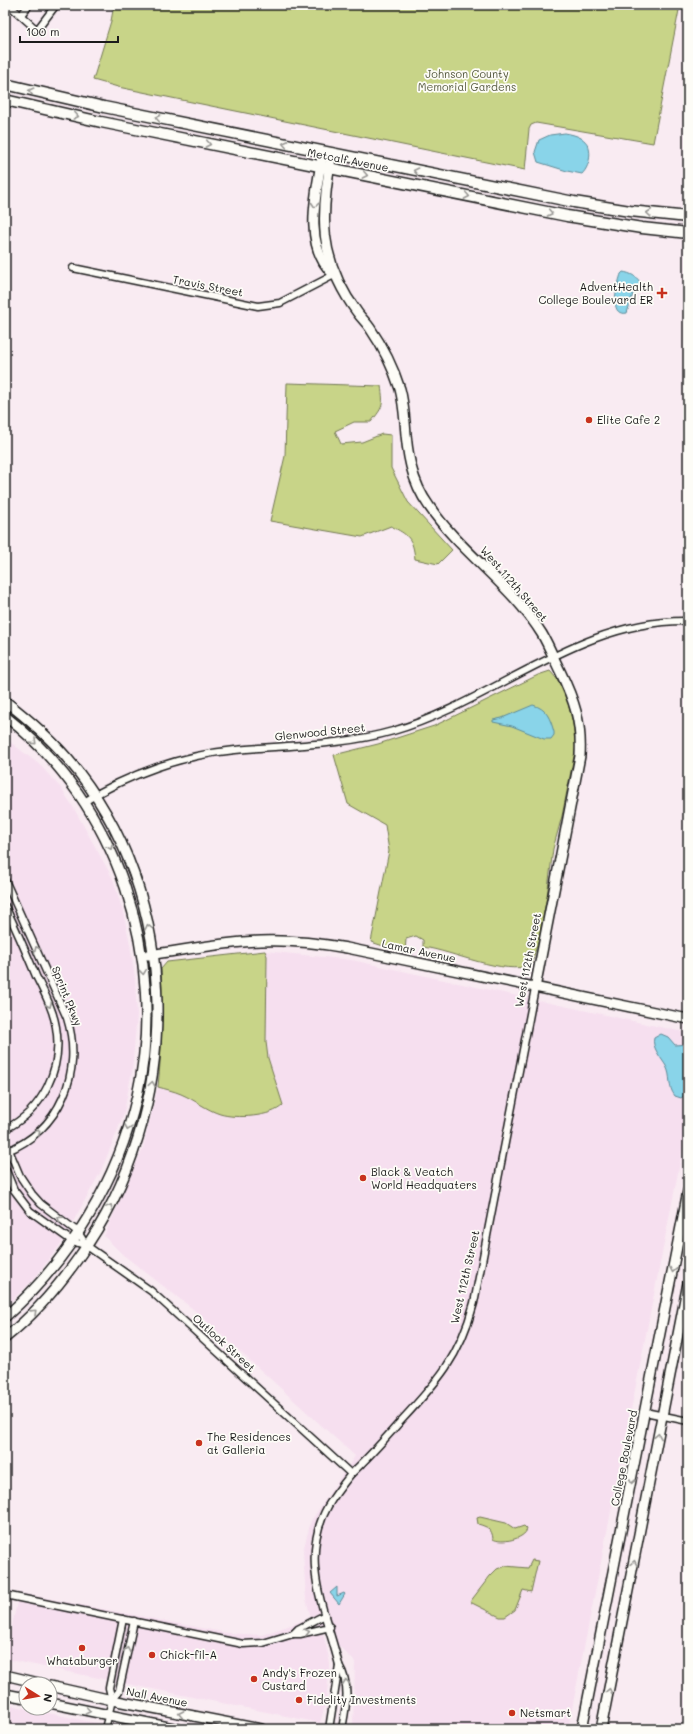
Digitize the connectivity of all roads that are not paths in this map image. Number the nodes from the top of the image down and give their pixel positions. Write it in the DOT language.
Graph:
graph roads {
  1 [pos="9,5"];
  2 [pos="29,5"];
  3 [pos="56,5"];
  4 [pos="21,15"];
  5 [pos="5,84"];
  6 [pos="5,100"];
  7 [pos="328,152"];
  8 [pos="325,167"];
  9 [pos="688,217"];
  10 [pos="688,233"];
  11 [pos="72,268"];
  12 [pos="334,275"];
  13 [pos="688,622"];
  14 [pos="553,657"];
  15 [pos="5,701"];
  16 [pos="5,716"];
  17 [pos="95,795"];
  18 [pos="84,802"];
  19 [pos="5,880"];
  20 [pos="5,906"];
  21 [pos="153,954"];
  22 [pos="142,955"];
  23 [pos="535,988"];
  24 [pos="688,1019"];
  25 [pos="5,1129"];
  26 [pos="5,1144"];
  27 [pos="7,1151"];
  28 [pos="5,1168"];
  29 [pos="688,1191"];
  30 [pos="78,1232"];
  31 [pos="72,1241"];
  32 [pos="87,1246"];
  33 [pos="688,1283"];
  34 [pos="5,1317"];
  35 [pos="5,1338"];
  36 [pos="645,1412"];
  37 [pos="662,1416"];
  38 [pos="688,1420"];
  39 [pos="351,1474"];
  40 [pos="5,1595"];
  41 [pos="325,1615"];
  42 [pos="123,1619"];
  43 [pos="134,1621"];
  44 [pos="330,1627"];
  45 [pos="294,1634"];
  46 [pos="339,1665"];
  47 [pos="5,1675"];
  48 [pos="18,1678"];
  49 [pos="58,1688"];
  50 [pos="5,1694"];
  51 [pos="18,1696"];
  52 [pos="112,1700"];
  53 [pos="58,1705"];
  54 [pos="109,1715"];
  55 [pos="105,1729"];
  56 [pos="178,1729"];
  57 [pos="261,1729"];
  58 [pos="329,1729"];
  59 [pos="342,1729"];
  60 [pos="582,1729"];
  61 [pos="601,1729"];
  1 -- 4 [label="street"];
  2 -- 4 [label="street"];
  3 -- 4 [label="street"];
  7 -- 5 [label="main road, Metcalf Avenue, one-way"];
  6 -- 8 [label="main road, Metcalf Avenue, one-way"];
  7 -- 8 [label="street, West 112th Street"];
  9 -- 7 [label="main road, Metcalf Avenue, one-way"];
  8 -- 10 [label="main road, Metcalf Avenue, one-way"];
  8 -- 12 [label="street, West 112th Street"];
  11 -- 12 [label="street, Travis Street"];
  12 -- 14 [label="street, West 112th Street"];
  13 -- 14 [label="street, Glenwood Street"];
  14 -- 17 [label="street, Glenwood Street"];
  14 -- 23 [label="street, West 112th Street"];
  15 -- 17 [label="street"];
  16 -- 18 [label="street, one-way"];
  17 -- 18 [label="street, Glenwood Street"];
  21 -- 17 [label="street, one-way"];
  18 -- 22 [label="street, one-way"];
  27 -- 19 [label="street, Sprint Pkwy, one-way"];
  20 -- 25 [label="street, Sprint Pkwy, one-way"];
  21 -- 22 [label="street, Lamar Avenue"];
  21 -- 23 [label="street, Lamar Avenue"];
  32 -- 21 [label="street, one-way"];
  22 -- 30 [label="street, one-way"];
  23 -- 24 [label="street, Lamar Avenue"];
  23 -- 39 [label="street, West 112th Street"];
  26 -- 27 [label="street"];
  30 -- 27 [label="street, one-way"];
  28 -- 31 [label="street"];
  29 -- 36 [label="street, College Boulevard, one-way"];
  30 -- 31 [label="street"];
  30 -- 32 [label="street"];
  31 -- 32 [label="street, Outlook Street"];
  31 -- 34 [label="street"];
  35 -- 32 [label="street, one-way"];
  32 -- 39 [label="street, Outlook Street"];
  33 -- 37 [label="street"];
  36 -- 37 [label="street"];
  36 -- 60 [label="street, College Boulevard, one-way"];
  37 -- 38 [label="street"];
  61 -- 37 [label="street, one-way"];
  39 -- 41 [label="street, West 112th Street"];
  40 -- 42 [label="street"];
  41 -- 44 [label="street, West 112th Street"];
  41 -- 45 [label="street"];
  42 -- 43 [label="street"];
  42 -- 52 [label="street"];
  43 -- 45 [label="street"];
  52 -- 43 [label="street, one-way"];
  45 -- 44 [label="street, one-way"];
  44 -- 46 [label="street, West 112th Street"];
  46 -- 58 [label="street, West 112th Street"];
  59 -- 46 [label="street, West 112th Street, one-way"];
  47 -- 48 [label="street"];
  49 -- 52 [label="street, Nall Avenue"];
  50 -- 51 [label="street"];
  52 -- 54 [label="street"];
  57 -- 52 [label="street, Nall Avenue, one-way"];
  53 -- 54 [label="street, one-way"];
  54 -- 55 [label="street"];
  54 -- 56 [label="street"];
}
